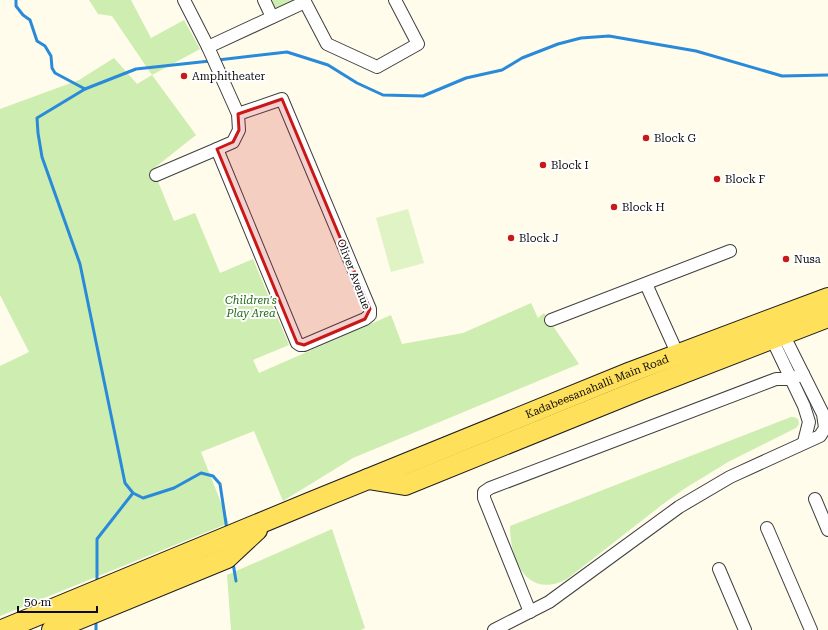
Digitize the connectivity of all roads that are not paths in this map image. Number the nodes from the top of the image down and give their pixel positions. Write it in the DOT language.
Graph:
graph roads {
  1 [pos="184,0"];
  2 [pos="264,0"];
  3 [pos="395,0"];
  4 [pos="305,1"];
  5 [pos="272,17"];
  6 [pos="208,47"];
  7 [pos="238,114"];
  8 [pos="217,149"];
  9 [pos="156,175"];
  10 [pos="730,251"];
  11 [pos="646,284"];
  12 [pos="828,298"];
  13 [pos="828,317"];
  14 [pos="551,320"];
  15 [pos="777,337"];
  16 [pos="678,355"];
  17 [pos="803,374"];
  18 [pos="791,379"];
  19 [pos="804,442"];
  20 [pos="368,479"];
  21 [pos="815,499"];
  22 [pos="269,519"];
  23 [pos="767,528"];
  24 [pos="828,530"];
  25 [pos="719,569"];
  26 [pos="530,612"];
  27 [pos="2,630"];
  28 [pos="52,630"];
  29 [pos="494,630"];
  30 [pos="745,630"];
  31 [pos="811,630"];
  1 -- 6 [label="street"];
  2 -- 5 [label="street"];
  3 -- 4 [label="street"];
  4 -- 5 [label="street"];
  5 -- 6 [label="street"];
  6 -- 7 [label="street"];
  7 -- 8 [label="street"];
  7 -- 8 [label="street, Oliver Avenue"];
  8 -- 9 [label="street"];
  10 -- 11 [label="street"];
  11 -- 14 [label="street"];
  11 -- 16 [label="street"];
  12 -- 16 [label="main road, Kadabeesanahalli Main Road"];
  13 -- 15 [label="main road, Kadabeesanahalli Main Road"];
  15 -- 17 [label="street"];
  15 -- 18 [label="street"];
  15 -- 20 [label="main road, Kadabeesanahalli Main Road"];
  16 -- 20 [label="main road, Kadabeesanahalli Main Road"];
  17 -- 18 [label="street"];
  17 -- 19 [label="street"];
  18 -- 19 [label="street"];
  18 -- 26 [label="street"];
  19 -- 26 [label="street"];
  20 -- 22 [label="main road, Kadabeesanahalli Main Road"];
  21 -- 24 [label="street"];
  22 -- 27 [label="main road, Kadabeesanahalli Main Road"];
  22 -- 28 [label="main road, Kadabeesanahalli Main Road"];
  23 -- 31 [label="street"];
  25 -- 30 [label="street"];
  26 -- 29 [label="street"];
}
